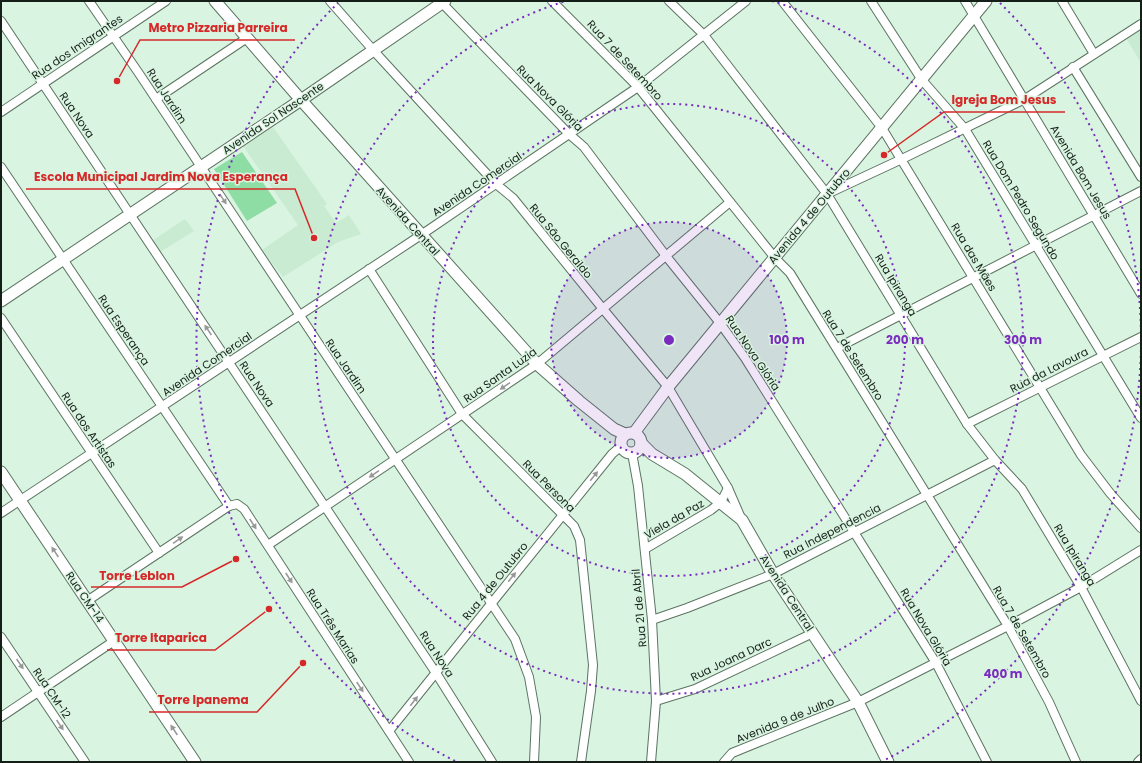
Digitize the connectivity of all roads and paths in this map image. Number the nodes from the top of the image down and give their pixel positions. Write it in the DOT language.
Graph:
graph roads {
  1 [pos="89,1"];
  2 [pos="166,1"];
  3 [pos="215,1"];
  4 [pos="330,1"];
  5 [pos="552,1"];
  6 [pos="669,1"];
  7 [pos="746,1"];
  8 [pos="782,1"];
  9 [pos="871,1"];
  10 [pos="965,1"];
  11 [pos="986,1"];
  12 [pos="1062,1"];
  13 [pos="442,2"];
  14 [pos="974,16"];
  15 [pos="1,21"];
  16 [pos="1141,24"];
  17 [pos="704,34"];
  18 [pos="113,36"];
  19 [pos="247,38"];
  20 [pos="373,50"];
  21 [pos="1094,54"];
  22 [pos="1073,67"];
  23 [pos="922,80"];
  24 [pos="43,84"];
  25 [pos="638,87"];
  26 [pos="156,99"];
  27 [pos="1025,99"];
  28 [pos="301,100"];
  29 [pos="1,112"];
  30 [pos="882,128"];
  31 [pos="965,129"];
  32 [pos="569,134"];
  33 [pos="902,159"];
  34 [pos="1,167"];
  35 [pos="201,167"];
  36 [pos="1141,177"];
  37 [pos="496,184"];
  38 [pos="1141,191"];
  39 [pos="827,194"];
  40 [pos="730,202"];
  41 [pos="130,214"];
  42 [pos="1094,215"];
  43 [pos="421,235"];
  44 [pos="1035,245"];
  45 [pos="666,256"];
  46 [pos="775,258"];
  47 [pos="63,259"];
  48 [pos="369,269"];
  49 [pos="973,277"];
  50 [pos="1141,294"];
  51 [pos="1,301"];
  52 [pos="602,309"];
  53 [pos="901,315"];
  54 [pos="300,316"];
  55 [pos="1,318"];
  56 [pos="720,324"];
  57 [pos="1141,337"];
  58 [pos="836,348"];
  59 [pos="1103,356"];
  60 [pos="229,362"];
  61 [pos="537,364"];
  62 [pos="668,387"];
  63 [pos="1040,387"];
  64 [pos="162,406"];
  65 [pos="462,414"];
  66 [pos="1141,418"];
  67 [pos="967,424"];
  68 [pos="625,438"];
  69 [pos="637,449"];
  70 [pos="92,453"];
  71 [pos="395,460"];
  72 [pos="995,460"];
  73 [pos="1,472"];
  74 [pos="728,488"];
  75 [pos="927,495"];
  76 [pos="20,500"];
  77 [pos="720,502"];
  78 [pos="233,505"];
  79 [pos="326,506"];
  80 [pos="1,513"];
  81 [pos="563,514"];
  82 [pos="742,520"];
  83 [pos="1141,528"];
  84 [pos="854,533"];
  85 [pos="268,545"];
  86 [pos="645,549"];
  87 [pos="1141,550"];
  88 [pos="159,553"];
  89 [pos="773,574"];
  90 [pos="1081,586"];
  91 [pos="87,601"];
  92 [pos="491,604"];
  93 [pos="652,620"];
  94 [pos="1008,626"];
  95 [pos="813,633"];
  96 [pos="1,637"];
  97 [pos="114,641"];
  98 [pos="936,663"];
  99 [pos="436,672"];
  100 [pos="38,692"];
  101 [pos="656,701"];
  102 [pos="1141,701"];
  103 [pos="858,702"];
  104 [pos="1,717"];
  105 [pos="389,731"];
  106 [pos="1141,759"];
  107 [pos="85,762"];
  108 [pos="195,762"];
  109 [pos="409,762"];
  110 [pos="492,762"];
  111 [pos="534,762"];
  112 [pos="581,762"];
  113 [pos="651,762"];
  114 [pos="724,762"];
  115 [pos="888,762"];
  116 [pos="987,762"];
  117 [pos="1076,762"];
  118 [pos="1138,762"];
  1 -- 18 [label="street, Rua Jardim"];
  2 -- 18 [label="street, Rua dos Imigrantes"];
  3 -- 19 [label="street, Avenida Central"];
  4 -- 20 [label="street, Rua São Geraldo"];
  5 -- 25 [label="street, Rua 7 de Setembro"];
  6 -- 17 [label="street, Rua Ipiranga"];
  7 -- 17 [label="street, Avenida Comercial"];
  8 -- 30 [label="street, Rua das Mães"];
  9 -- 23 [label="street, Rua Dom Pedro Segundo"];
  10 -- 14 [label="street, Avenida Bom Jesus"];
  11 -- 14 [label="street, Avenida 4 de Outubro"];
  12 -- 21 [label="street"];
  13 -- 20 [label="street, Avenida Sol Nascente"];
  13 -- 32 [label="street, Rua Nova Glória"];
  14 -- 23 [label="street, Avenida 4 de Outubro"];
  14 -- 27 [label="street, Avenida Bom Jesus"];
  15 -- 24 [label="street, Rua Nova"];
  16 -- 21 [label="street"];
  17 -- 25 [label="street, Avenida Comercial"];
  17 -- 39 [label="street, Rua Ipiranga"];
  18 -- 24 [label="street, Rua dos Imigrantes"];
  18 -- 26 [label="street, Rua Jardim"];
  19 -- 26 [label="street"];
  19 -- 28 [label="street, Avenida Central"];
  20 -- 28 [label="street, Avenida Sol Nascente"];
  20 -- 37 [label="street, Rua São Geraldo"];
  21 -- 22 [label="street"];
  22 -- 27 [label="street"];
  22 -- 36 [label="street"];
  23 -- 30 [label="street, Avenida 4 de Outubro"];
  23 -- 31 [label="street, Rua Dom Pedro Segundo"];
  24 -- 29 [label="street, Rua dos Imigrantes"];
  24 -- 41 [label="street, Rua Nova"];
  25 -- 32 [label="street, Avenida Comercial"];
  25 -- 40 [label="street, Rua 7 de Setembro"];
  26 -- 35 [label="street, Rua Jardim"];
  27 -- 31 [label="street"];
  27 -- 42 [label="street, Avenida Bom Jesus"];
  28 -- 35 [label="street, Avenida Sol Nascente"];
  28 -- 43 [label="street, Avenida Central"];
  30 -- 33 [label="street, Rua das Mães"];
  30 -- 39 [label="street, Avenida 4 de Outubro"];
  31 -- 33 [label="street"];
  31 -- 44 [label="street, Rua Dom Pedro Segundo"];
  32 -- 37 [label="street, Avenida Comercial"];
  32 -- 45 [label="street, Rua Nova Glória"];
  33 -- 39 [label="street"];
  33 -- 49 [label="street, Rua das Mães"];
  34 -- 47 [label="street, Rua Esperança"];
  35 -- 41 [label="street, Avenida Sol Nascente"];
  35 -- 54 [label="street, Rua Jardim, one-way"];
  37 -- 43 [label="street, Avenida Comercial"];
  37 -- 52 [label="street, Rua São Geraldo"];
  38 -- 42 [label="street"];
  39 -- 46 [label="street, Avenida 4 de Outubro"];
  39 -- 53 [label="street, Rua Ipiranga"];
  40 -- 45 [label="street, Rua Santa Luzia"];
  40 -- 46 [label="street, Rua 7 de Setembro"];
  41 -- 47 [label="street, Avenida Sol Nascente"];
  60 -- 41 [label="street, Rua Nova, one-way"];
  42 -- 44 [label="street"];
  42 -- 50 [label="street, Avenida Bom Jesus"];
  43 -- 48 [label="street, Avenida Comercial"];
  43 -- 61 [label="street, Avenida Central"];
  44 -- 49 [label="street"];
  44 -- 59 [label="street, Rua Dom Pedro Segundo"];
  45 -- 52 [label="street, Rua Santa Luzia"];
  45 -- 56 [label="street, Rua Nova Glória"];
  46 -- 56 [label="street, Avenida 4 de Outubro"];
  46 -- 58 [label="street, Rua 7 de Setembro"];
  47 -- 51 [label="street, Avenida Sol Nascente"];
  47 -- 64 [label="street, Rua Esperança"];
  48 -- 54 [label="street, Avenida Comercial"];
  48 -- 65 [label="street, Rua Persona"];
  49 -- 53 [label="street"];
  49 -- 63 [label="street, Rua das Mães"];
  52 -- 61 [label="street, Rua Santa Luzia"];
  52 -- 62 [label="street, Rua São Geraldo"];
  53 -- 58 [label="street"];
  53 -- 67 [label="street, Rua Ipiranga"];
  54 -- 60 [label="street, Avenida Comercial"];
  54 -- 71 [label="street, Rua Jardim"];
  55 -- 70 [label="street, Rua dos Artistas"];
  56 -- 62 [label="street, Avenida 4 de Outubro"];
  56 -- 84 [label="street, Rua Nova Glória"];
  57 -- 59 [label="street, Rua da Lavoura"];
  58 -- 75 [label="street, Rua 7 de Setembro"];
  59 -- 63 [label="street, Rua da Lavoura"];
  59 -- 66 [label="street, Rua Dom Pedro Segundo"];
  60 -- 64 [label="street, Avenida Comercial"];
  60 -- 79 [label="street, Rua Nova"];
  61 -- 65 [label="street, Rua Santa Luzia, one-way"];
  61 -- 68 [label="street, Avenida Central"];
  62 -- 68 [label="street, Avenida 4 de Outubro"];
  62 -- 74 [label="street, Rua São Geraldo"];
  63 -- 67 [label="street, Rua da Lavoura"];
  63 -- 83 [label="street, Rua das Mães"];
  64 -- 70 [label="street, Avenida Comercial"];
  64 -- 78 [label="street, Rua Esperança"];
  65 -- 71 [label="street, Rua Santa Luzia"];
  65 -- 81 [label="street, Rua Persona"];
  67 -- 72 [label="street, Rua Ipiranga"];
  68 -- 69 [label="street, Avenida Central"];
  68 -- 69 [label="street"];
  81 -- 68 [label="street, Rua 4 de Outubro, one-way"];
  69 -- 77 [label="street, Avenida Central"];
  69 -- 86 [label="street, Rua 21 de Abril"];
  70 -- 76 [label="street, Avenida Comercial"];
  70 -- 88 [label="street, Rua dos Artistas"];
  71 -- 79 [label="street, Rua Santa Luzia, one-way"];
  71 -- 92 [label="street, Rua Jardim"];
  72 -- 75 [label="street, Rua Independencia"];
  72 -- 90 [label="street, Rua Ipiranga"];
  73 -- 76 [label="street, Rua CM-14"];
  74 -- 77 [label="street, Viela da Paz"];
  74 -- 82 [label="street, Rua São Geraldo"];
  75 -- 84 [label="street, Rua Independencia"];
  75 -- 94 [label="street, Rua 7 de Setembro"];
  76 -- 80 [label="street, Avenida Comercial"];
  91 -- 76 [label="street, Rua CM-14, one-way"];
  77 -- 82 [label="street, Avenida Central"];
  77 -- 86 [label="street, Viela da Paz"];
  78 -- 85 [label="street, Rua Três Marias, one-way"];
  88 -- 78 [label="street, one-way"];
  79 -- 85 [label="street, Rua Santa Luzia"];
  79 -- 99 [label="street, Rua Nova"];
  92 -- 81 [label="street, Rua 4 de Outubro, one-way"];
  81 -- 112 [label="street, Rua Persona"];
  82 -- 89 [label="street, Avenida Central"];
  84 -- 89 [label="street, Rua Independencia"];
  84 -- 98 [label="street, Rua Nova Glória"];
  85 -- 105 [label="street, Rua Três Marias, one-way"];
  86 -- 93 [label="street, Rua 21 de Abril"];
  87 -- 90 [label="street, Avenida 9 de Julho"];
  88 -- 91 [label="street"];
  89 -- 93 [label="street, Rua Independencia"];
  89 -- 95 [label="street, Avenida Central"];
  90 -- 94 [label="street, Avenida 9 de Julho"];
  90 -- 102 [label="street, Rua Ipiranga"];
  91 -- 97 [label="street, Rua CM-14"];
  92 -- 99 [label="street, Rua 4 de Outubro"];
  92 -- 111 [label="street, Rua Jardim"];
  93 -- 101 [label="street, Rua 21 de Abril"];
  94 -- 98 [label="street, Avenida 9 de Julho"];
  94 -- 117 [label="street, Rua 7 de Setembro"];
  95 -- 101 [label="street, Rua Joana Darc"];
  95 -- 103 [label="street, Avenida Central"];
  96 -- 100 [label="street, Rua CM-12, one-way"];
  97 -- 100 [label="street"];
  108 -- 97 [label="street, Rua CM-14, one-way"];
  98 -- 103 [label="street, Avenida 9 de Julho"];
  98 -- 116 [label="street, Rua Nova Glória"];
  105 -- 99 [label="street, Rua 4 de Outubro, one-way"];
  99 -- 110 [label="street, Rua Nova"];
  100 -- 104 [label="street"];
  100 -- 107 [label="street, Rua CM-12, one-way"];
  101 -- 113 [label="street, Rua 21 de Abril"];
  103 -- 114 [label="street, Avenida 9 de Julho"];
  103 -- 115 [label="street, Avenida Central"];
  105 -- 109 [label="street, Rua Três Marias"];
  106 -- 118 [label="street"];
}
